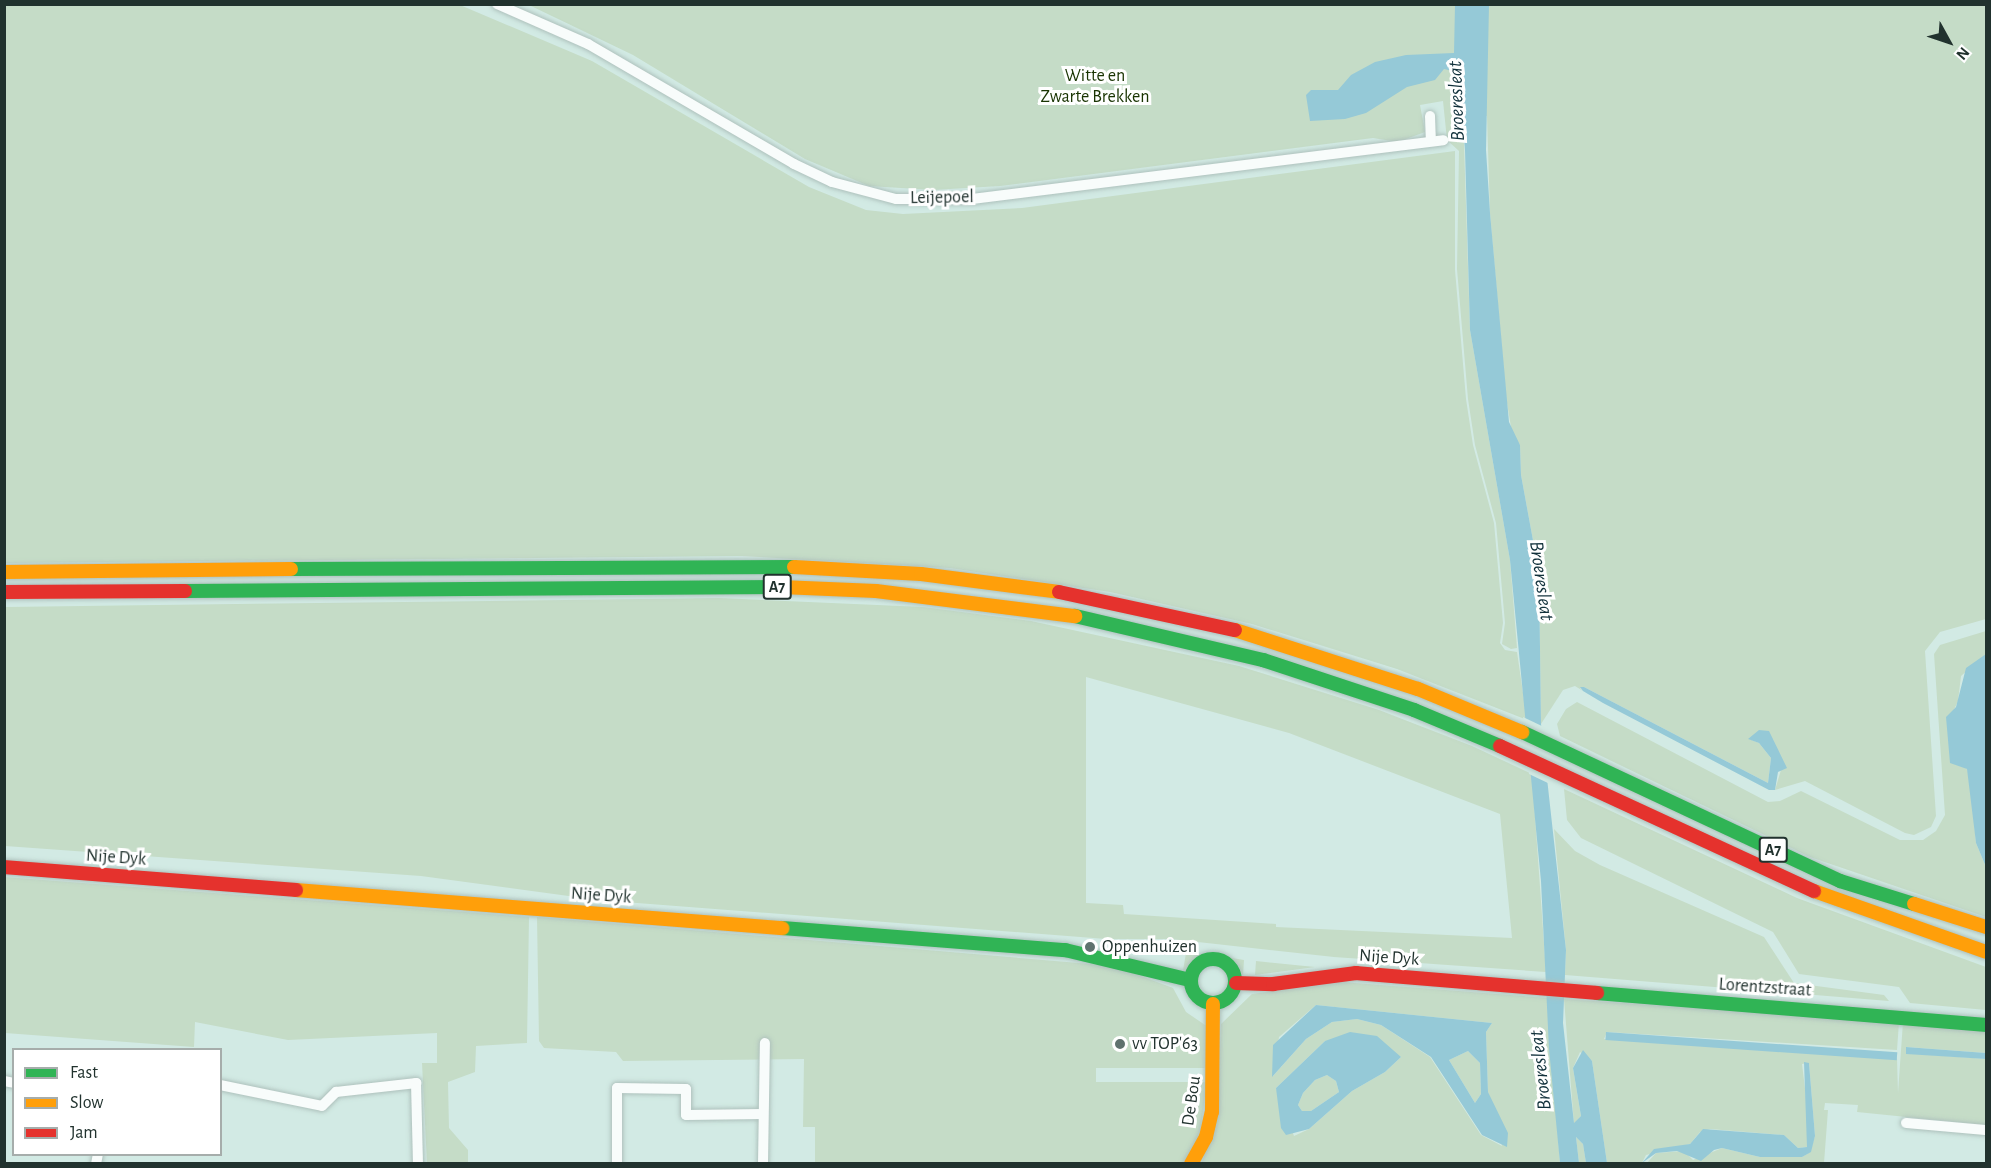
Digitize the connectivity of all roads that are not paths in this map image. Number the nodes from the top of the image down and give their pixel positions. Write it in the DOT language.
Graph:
graph roads {
  1 [pos="497,4"];
  2 [pos="1430,116"];
  3 [pos="1443,140"];
  4 [pos="1431,141"];
  5 [pos="4,572"];
  6 [pos="4,592"];
  7 [pos="4,867"];
  8 [pos="1986,927"];
  9 [pos="1986,952"];
  10 [pos="1191,980"];
  11 [pos="1236,983"];
  12 [pos="1541,988"];
  13 [pos="1213,1004"];
  14 [pos="1986,1025"];
  15 [pos="765,1043"];
  16 [pos="222,1084"];
  17 [pos="763,1114"];
  18 [pos="1906,1124"];
  19 [pos="1986,1130"];
  20 [pos="418,1164"];
  21 [pos="617,1164"];
  22 [pos="763,1164"];
  23 [pos="1191,1164"];
  1 -- 4 [label="street, Leijepoel"];
  2 -- 4 [label="street"];
  3 -- 4 [label="street, Leijepoel"];
  5 -- 8 [label="main road, A7"];
  6 -- 9 [label="main road, A7"];
  7 -- 10 [label="main road, Nije Dyk"];
  10 -- 11 [label="main road"];
  10 -- 13 [label="main road"];
  11 -- 12 [label="main road, Nije Dyk"];
  11 -- 13 [label="main road"];
  12 -- 14 [label="main road, Lorentzstraat"];
  13 -- 23 [label="main road, De Bou"];
  15 -- 17 [label="street"];
  16 -- 20 [label="street"];
  17 -- 21 [label="street"];
  17 -- 22 [label="street"];
  18 -- 19 [label="street"];
}
